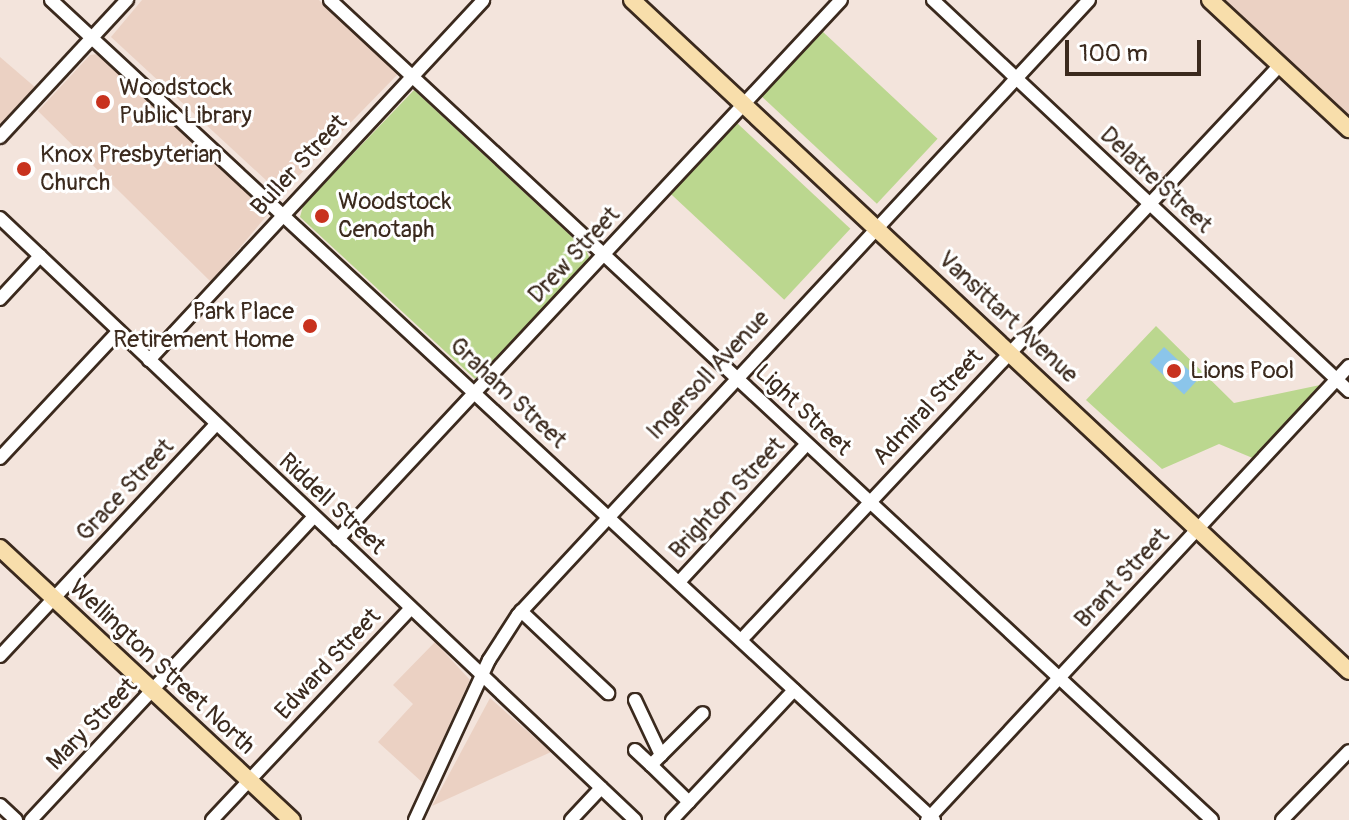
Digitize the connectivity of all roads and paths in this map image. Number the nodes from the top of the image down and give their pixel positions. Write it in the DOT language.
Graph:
graph roads {
  1 [pos="51,0"];
  2 [pos="127,0"];
  3 [pos="330,0"];
  4 [pos="483,0"];
  5 [pos="632,0"];
  6 [pos="841,0"];
  7 [pos="933,0"];
  8 [pos="1089,0"];
  9 [pos="1210,0"];
  10 [pos="93,37"];
  11 [pos="1280,65"];
  12 [pos="412,76"];
  13 [pos="1016,79"];
  14 [pos="743,104"];
  15 [pos="1349,129"];
  16 [pos="0,137"];
  17 [pos="1150,204"];
  18 [pos="283,214"];
  19 [pos="0,218"];
  20 [pos="876,228"];
  21 [pos="40,256"];
  22 [pos="603,256"];
  23 [pos="0,299"];
  24 [pos="119,331"];
  25 [pos="1010,352"];
  26 [pos="149,360"];
  27 [pos="1349,366"];
  28 [pos="735,378"];
  29 [pos="1337,380"];
  30 [pos="1349,391"];
  31 [pos="475,392"];
  32 [pos="216,424"];
  33 [pos="807,444"];
  34 [pos="0,458"];
  35 [pos="869,502"];
  36 [pos="608,516"];
  37 [pos="314,517"];
  38 [pos="1198,527"];
  39 [pos="338,539"];
  40 [pos="0,548"];
  41 [pos="679,582"];
  42 [pos="54,599"];
  43 [pos="410,609"];
  44 [pos="521,611"];
  45 [pos="741,640"];
  46 [pos="0,656"];
  47 [pos="1349,671"];
  48 [pos="482,677"];
  49 [pos="1059,678"];
  50 [pos="154,690"];
  51 [pos="794,690"];
  52 [pos="608,693"];
  53 [pos="635,700"];
  54 [pos="703,713"];
  55 [pos="635,750"];
  56 [pos="1349,751"];
  57 [pos="661,755"];
  58 [pos="651,765"];
  59 [pos="249,781"];
  60 [pos="601,788"];
  61 [pos="689,802"];
  62 [pos="0,805"];
  63 [pos="930,819"];
  64 [pos="16,820"];
  65 [pos="31,820"];
  66 [pos="212,820"];
  67 [pos="292,820"];
  68 [pos="415,820"];
  69 [pos="571,820"];
  70 [pos="635,820"];
  71 [pos="672,820"];
  72 [pos="1212,820"];
  73 [pos="1282,820"];
  1 -- 10 [label="street, Graham Street"];
  2 -- 10 [label="street"];
  3 -- 12 [label="street, Light Street"];
  4 -- 12 [label="street, Buller Street"];
  5 -- 14 [label="main road, Vansittart Avenue"];
  6 -- 14 [label="street, Drew Street"];
  7 -- 13 [label="street, Delatre Street"];
  8 -- 13 [label="street, Ingersoll Avenue"];
  9 -- 11 [label="main road"];
  10 -- 16 [label="street"];
  10 -- 18 [label="street, Graham Street"];
  11 -- 15 [label="main road"];
  11 -- 17 [label="street, Admiral Street"];
  12 -- 18 [label="street, Buller Street"];
  12 -- 22 [label="street, Light Street"];
  13 -- 17 [label="street, Delatre Street"];
  13 -- 20 [label="street, Ingersoll Avenue"];
  14 -- 20 [label="main road, Vansittart Avenue"];
  14 -- 22 [label="street, Drew Street"];
  17 -- 25 [label="street, Admiral Street"];
  17 -- 29 [label="street, Delatre Street"];
  18 -- 26 [label="street, Buller Street"];
  18 -- 31 [label="street, Graham Street"];
  19 -- 21 [label="street, Riddell Street"];
  20 -- 25 [label="main road, Vansittart Avenue"];
  20 -- 28 [label="street, Ingersoll Avenue"];
  21 -- 23 [label="street"];
  21 -- 24 [label="street, Riddell Street"];
  22 -- 28 [label="street, Light Street"];
  22 -- 31 [label="street, Drew Street"];
  24 -- 26 [label="street, Riddell Street"];
  24 -- 34 [label="street"];
  25 -- 35 [label="street, Admiral Street"];
  25 -- 38 [label="main road, Vansittart Avenue"];
  26 -- 32 [label="street, Riddell Street"];
  27 -- 29 [label="street, Brant Street"];
  28 -- 33 [label="street, Light Street"];
  28 -- 36 [label="street, Ingersoll Avenue"];
  29 -- 30 [label="street, Delatre Street"];
  29 -- 38 [label="street, Brant Street"];
  31 -- 36 [label="street, Graham Street"];
  31 -- 39 [label="street, Drew Street"];
  32 -- 37 [label="street, Riddell Street"];
  32 -- 42 [label="street, Grace Street"];
  33 -- 35 [label="street, Light Street"];
  33 -- 41 [label="street, Brighton Street"];
  35 -- 45 [label="street, Admiral Street"];
  35 -- 49 [label="street, Light Street"];
  36 -- 41 [label="street, Graham Street"];
  36 -- 44 [label="street, Ingersoll Avenue"];
  37 -- 39 [label="street, Riddell Street"];
  37 -- 50 [label="street, Mary Street"];
  38 -- 47 [label="main road, Vansittart Avenue"];
  38 -- 49 [label="street, Brant Street"];
  39 -- 43 [label="street, Riddell Street"];
  40 -- 42 [label="main road, Wellington Street North"];
  41 -- 45 [label="street, Graham Street"];
  42 -- 46 [label="street, Grace Street"];
  42 -- 50 [label="main road, Wellington Street North"];
  43 -- 48 [label="street, Riddell Street"];
  43 -- 59 [label="street, Edward Street"];
  44 -- 48 [label="street, Ingersoll Avenue"];
  44 -- 52 [label="street"];
  45 -- 51 [label="street, Graham Street"];
  48 -- 60 [label="street, Riddell Street"];
  48 -- 68 [label="street, Ingersoll Avenue"];
  49 -- 63 [label="street, Brant Street"];
  49 -- 72 [label="street, Light Street"];
  50 -- 59 [label="main road, Wellington Street North"];
  50 -- 65 [label="street, Mary Street"];
  51 -- 61 [label="street"];
  51 -- 63 [label="street, Graham Street"];
  53 -- 57 [label="street"];
  54 -- 57 [label="street"];
  55 -- 58 [label="street"];
  56 -- 73 [label="street"];
  57 -- 58 [label="street"];
  58 -- 61 [label="street"];
  59 -- 66 [label="street, Edward Street"];
  59 -- 67 [label="main road, Wellington Street North"];
  60 -- 69 [label="street"];
  60 -- 70 [label="street, Riddell Street"];
  61 -- 71 [label="street"];
  62 -- 64 [label="street"];
}
